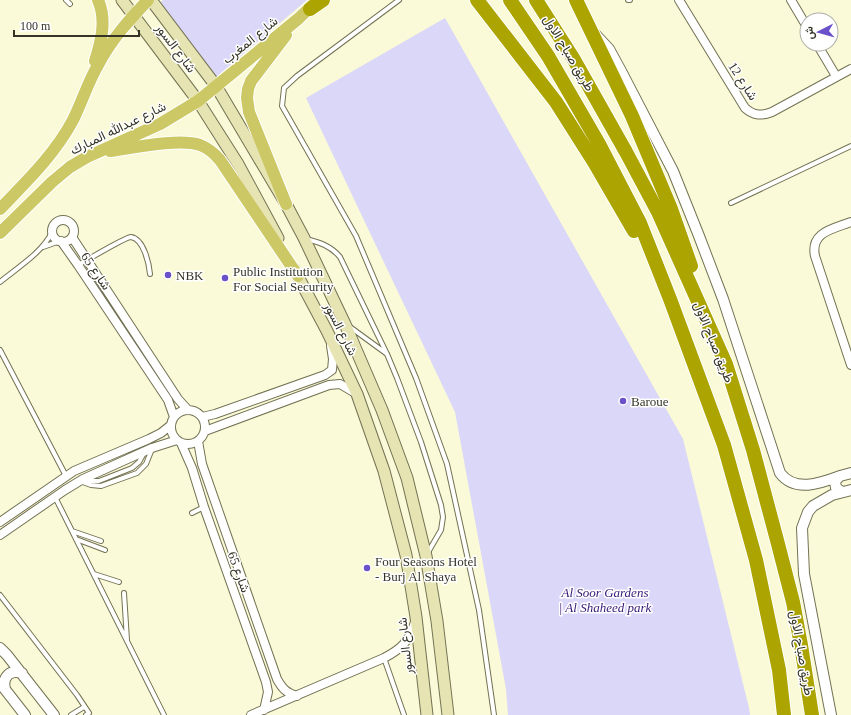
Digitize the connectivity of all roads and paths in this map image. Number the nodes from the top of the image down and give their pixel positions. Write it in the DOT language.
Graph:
graph roads {
  1 [pos="66,0"];
  2 [pos="98,0"];
  3 [pos="122,0"];
  4 [pos="149,0"];
  5 [pos="323,0"];
  6 [pos="399,0"];
  7 [pos="470,0"];
  8 [pos="477,0"];
  9 [pos="510,0"];
  10 [pos="536,0"];
  11 [pos="679,0"];
  12 [pos="791,0"];
  13 [pos="576,2"];
  14 [pos="70,4"];
  15 [pos="314,4"];
  16 [pos="799,14"];
  17 [pos="134,15"];
  18 [pos="298,19"];
  19 [pos="496,23"];
  20 [pos="591,31"];
  21 [pos="822,52"];
  22 [pos="851,69"];
  23 [pos="836,76"];
  24 [pos="89,83"];
  25 [pos="216,86"];
  26 [pos="198,101"];
  27 [pos="851,146"];
  28 [pos="95,154"];
  29 [pos="731,203"];
  30 [pos="286,204"];
  31 [pos="0,209"];
  32 [pos="851,222"];
  33 [pos="52,232"];
  34 [pos="0,233"];
  35 [pos="72,237"];
  36 [pos="304,238"];
  37 [pos="60,241"];
  38 [pos="40,248"];
  39 [pos="87,260"];
  40 [pos="78,265"];
  41 [pos="150,274"];
  42 [pos="298,276"];
  43 [pos="0,282"];
  44 [pos="670,299"];
  45 [pos="345,324"];
  46 [pos="327,331"];
  47 [pos="0,350"];
  48 [pos="387,354"];
  49 [pos="726,364"];
  50 [pos="851,365"];
  51 [pos="358,394"];
  52 [pos="188,410"];
  53 [pos="174,417"];
  54 [pos="202,417"];
  55 [pos="171,425"];
  56 [pos="205,431"];
  57 [pos="198,441"];
  58 [pos="179,442"];
  59 [pos="152,448"];
  60 [pos="851,473"];
  61 [pos="66,476"];
  62 [pos="840,476"];
  63 [pos="81,480"];
  64 [pos="847,491"];
  65 [pos="55,497"];
  66 [pos="204,507"];
  67 [pos="192,513"];
  68 [pos="0,522"];
  69 [pos="72,531"];
  70 [pos="0,534"];
  71 [pos="76,539"];
  72 [pos="101,540"];
  73 [pos="105,550"];
  74 [pos="426,556"];
  75 [pos="94,574"];
  76 [pos="119,582"];
  77 [pos="124,593"];
  78 [pos="0,595"];
  79 [pos="416,618"];
  80 [pos="128,643"];
  81 [pos="0,648"];
  82 [pos="384,658"];
  83 [pos="22,673"];
  84 [pos="2,686"];
  85 [pos="297,696"];
  86 [pos="84,707"];
  87 [pos="264,710"];
  88 [pos="24,714"];
  89 [pos="87,714"];
  90 [pos="54,715"];
  91 [pos="72,715"];
  92 [pos="164,715"];
  93 [pos="251,715"];
  94 [pos="404,715"];
  95 [pos="427,715"];
  96 [pos="448,715"];
  97 [pos="494,715"];
  98 [pos="784,715"];
  99 [pos="812,715"];
  100 [pos="831,715"];
  1 -- 14 [label="lane"];
  2 -- 24 [label="main road"];
  3 -- 17 [label="main road, شارع السور"];
  4 -- 17 [label="main road"];
  4 -- 25 [label="main road, شارع السور"];
  5 -- 15 [label="highway"];
  6 -- 97 [label="lane"];
  7 -- 19 [label="highway"];
  8 -- 19 [label="highway"];
  9 -- 44 [label="highway, طريق صباح الاول"];
  10 -- 49 [label="highway, طريق صباح الاول"];
  11 -- 23 [label="street, شارع 12"];
  12 -- 16 [label="street"];
  13 -- 20 [label="highway"];
  15 -- 18 [label="main road, شارع المغرب"];
  17 -- 24 [label="main road, شارع عبدالله المبارك"];
  17 -- 26 [label="main road, شارع السور"];
  18 -- 25 [label="main road, شارع المغرب"];
  18 -- 30 [label="main road"];
  19 -- 44 [label="highway"];
  20 -- 49 [label="highway"];
  20 -- 62 [label="street, طريق صباح الاول"];
  21 -- 23 [label="street"];
  22 -- 23 [label="street, شارع 12"];
  24 -- 31 [label="main road, شارع عبدالله المبارك"];
  25 -- 26 [label="main road, شارع المغرب"];
  25 -- 30 [label="main road, شارع السور"];
  26 -- 28 [label="main road, شارع عبدالله المبارك"];
  26 -- 42 [label="main road, شارع السور"];
  27 -- 29 [label="lane"];
  28 -- 34 [label="main road, شارع عبدالله المبارك"];
  28 -- 42 [label="main road"];
  30 -- 36 [label="main road, شارع السور"];
  32 -- 50 [label="street"];
  33 -- 35 [label="street"];
  33 -- 37 [label="street"];
  33 -- 38 [label="lane"];
  35 -- 37 [label="street"];
  35 -- 39 [label="street, شارع 65"];
  36 -- 45 [label="main road, شارع السور"];
  36 -- 48 [label="lane"];
  37 -- 38 [label="lane"];
  37 -- 40 [label="street, شارع 65"];
  38 -- 43 [label="lane"];
  39 -- 40 [label="lane"];
  39 -- 41 [label="lane"];
  39 -- 52 [label="street, شارع 65"];
  40 -- 53 [label="street, شارع 65"];
  42 -- 46 [label="main road, شارع السور"];
  44 -- 98 [label="highway, طريق صباح الاول"];
  45 -- 48 [label="lane"];
  45 -- 74 [label="main road, شارع السور"];
  46 -- 51 [label="main road, شارع السور"];
  46 -- 54 [label="street"];
  47 -- 61 [label="lane"];
  48 -- 74 [label="lane"];
  49 -- 99 [label="highway, طريق صباح الاول"];
  51 -- 56 [label="street"];
  51 -- 79 [label="main road, شارع السور"];
  52 -- 53 [label="street"];
  52 -- 54 [label="street"];
  53 -- 55 [label="street"];
  54 -- 56 [label="street"];
  55 -- 58 [label="street"];
  55 -- 61 [label="street"];
  56 -- 57 [label="street"];
  57 -- 58 [label="street"];
  57 -- 85 [label="street, شارع 65"];
  58 -- 59 [label="street"];
  58 -- 66 [label="street, شارع 65"];
  59 -- 63 [label="street"];
  59 -- 63 [label="lane"];
  60 -- 62 [label="street, طريق صباح الاول"];
  61 -- 68 [label="street"];
  62 -- 64 [label="street"];
  63 -- 65 [label="street"];
  64 -- 100 [label="street, طريق صباح الاول"];
  65 -- 69 [label="lane"];
  65 -- 70 [label="street"];
  66 -- 67 [label="lane"];
  66 -- 87 [label="street, شارع 65"];
  69 -- 71 [label="lane"];
  69 -- 72 [label="lane"];
  71 -- 73 [label="lane"];
  71 -- 75 [label="lane"];
  74 -- 96 [label="main road, شارع السور"];
  75 -- 76 [label="lane"];
  75 -- 80 [label="lane"];
  77 -- 80 [label="lane"];
  78 -- 86 [label="lane"];
  79 -- 82 [label="street"];
  79 -- 95 [label="main road, شارع السور"];
  80 -- 92 [label="lane"];
  81 -- 83 [label="street"];
  82 -- 85 [label="street"];
  82 -- 94 [label="lane"];
  83 -- 84 [label="street"];
  83 -- 90 [label="street"];
  84 -- 88 [label="street"];
  85 -- 87 [label="street"];
  86 -- 89 [label="lane"];
  86 -- 91 [label="lane"];
  87 -- 93 [label="street"];
}
